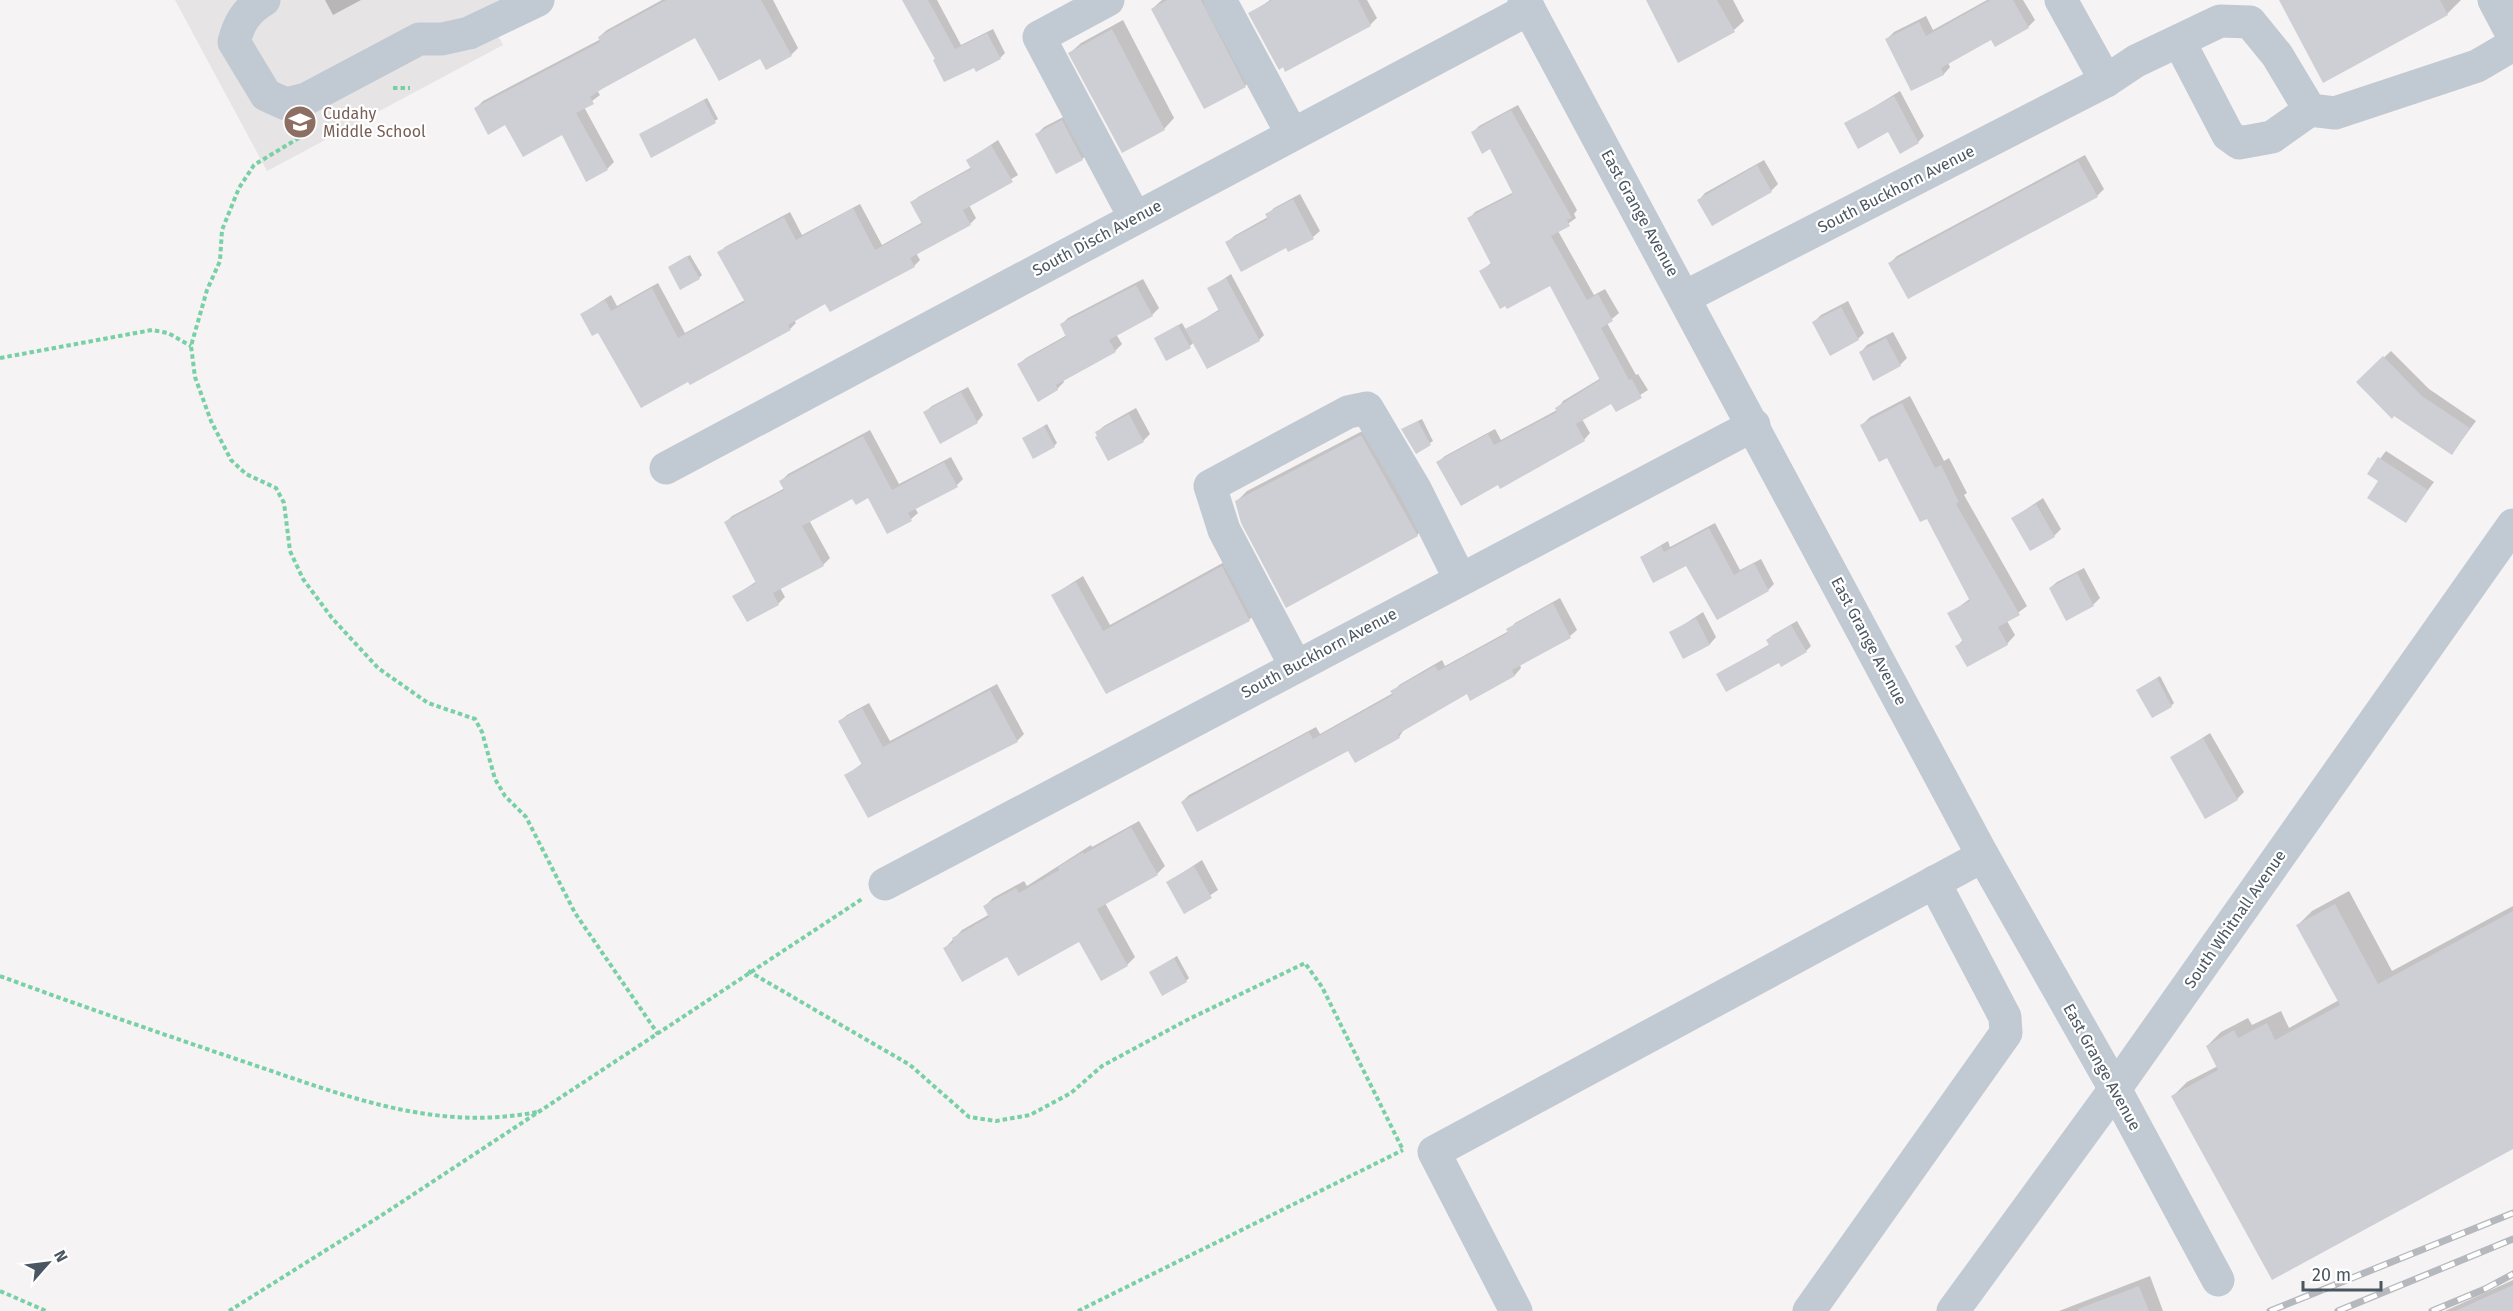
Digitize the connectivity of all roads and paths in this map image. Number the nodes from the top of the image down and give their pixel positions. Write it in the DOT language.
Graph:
graph roads {
  1 [pos="264,0"];
  2 [pos="537,0"];
  3 [pos="1108,0"];
  4 [pos="1220,0"];
  5 [pos="2061,0"];
  6 [pos="1526,4"];
  7 [pos="2508,26"];
  8 [pos="2179,41"];
  9 [pos="2106,81"];
  10 [pos="390,88"];
  11 [pos="410,88"];
  12 [pos="2310,110"];
  13 [pos="319,126"];
  14 [pos="1292,134"];
  15 [pos="1135,218"];
  16 [pos="1685,297"];
  17 [pos="191,346"];
  18 [pos="0,358"];
  19 [pos="1754,425"];
  20 [pos="666,468"];
  21 [pos="2510,534"];
  22 [pos="1460,579"];
  23 [pos="1295,665"];
  24 [pos="1983,856"];
  25 [pos="1934,882"];
  26 [pos="885,884"];
  27 [pos="748,971"];
  28 [pos="0,976"];
  29 [pos="658,1034"];
  30 [pos="2115,1089"];
  31 [pos="540,1112"];
  32 [pos="1418,1151"];
  33 [pos="2218,1280"];
  34 [pos="0,1291"];
  35 [pos="46,1311"];
  36 [pos="229,1311"];
  37 [pos="1078,1311"];
  38 [pos="1516,1311"];
  39 [pos="1809,1311"];
  40 [pos="1953,1311"];
  1 -- 2 [label="street"];
  3 -- 15 [label="street"];
  4 -- 14 [label="street"];
  5 -- 9 [label="street"];
  6 -- 14 [label="street, South Disch Avenue"];
  6 -- 16 [label="street, East Grange Avenue"];
  7 -- 12 [label="street"];
  8 -- 9 [label="street, South Buckhorn Avenue"];
  8 -- 12 [label="street, South Buckhorn Avenue"];
  8 -- 12 [label="street"];
  9 -- 16 [label="street, South Buckhorn Avenue"];
  10 -- 11 [label="path"];
  13 -- 17 [label="path"];
  14 -- 15 [label="street, South Disch Avenue"];
  15 -- 20 [label="street, South Disch Avenue"];
  16 -- 19 [label="street, East Grange Avenue"];
  17 -- 18 [label="path"];
  17 -- 29 [label="path"];
  19 -- 22 [label="street, South Buckhorn Avenue"];
  19 -- 24 [label="street, East Grange Avenue"];
  21 -- 30 [label="street, South Whitnall Avenue"];
  22 -- 23 [label="street, South Buckhorn Avenue"];
  22 -- 23 [label="street"];
  23 -- 26 [label="street, South Buckhorn Avenue"];
  24 -- 25 [label="street"];
  24 -- 30 [label="street, East Grange Avenue"];
  25 -- 32 [label="street"];
  25 -- 39 [label="street"];
  26 -- 27 [label="path"];
  27 -- 29 [label="path"];
  27 -- 32 [label="path"];
  28 -- 31 [label="path"];
  29 -- 31 [label="path"];
  30 -- 33 [label="street, East Grange Avenue"];
  30 -- 40 [label="street, South Whitnall Avenue"];
  31 -- 36 [label="path"];
  32 -- 37 [label="path"];
  32 -- 38 [label="street"];
  34 -- 35 [label="path"];
}
